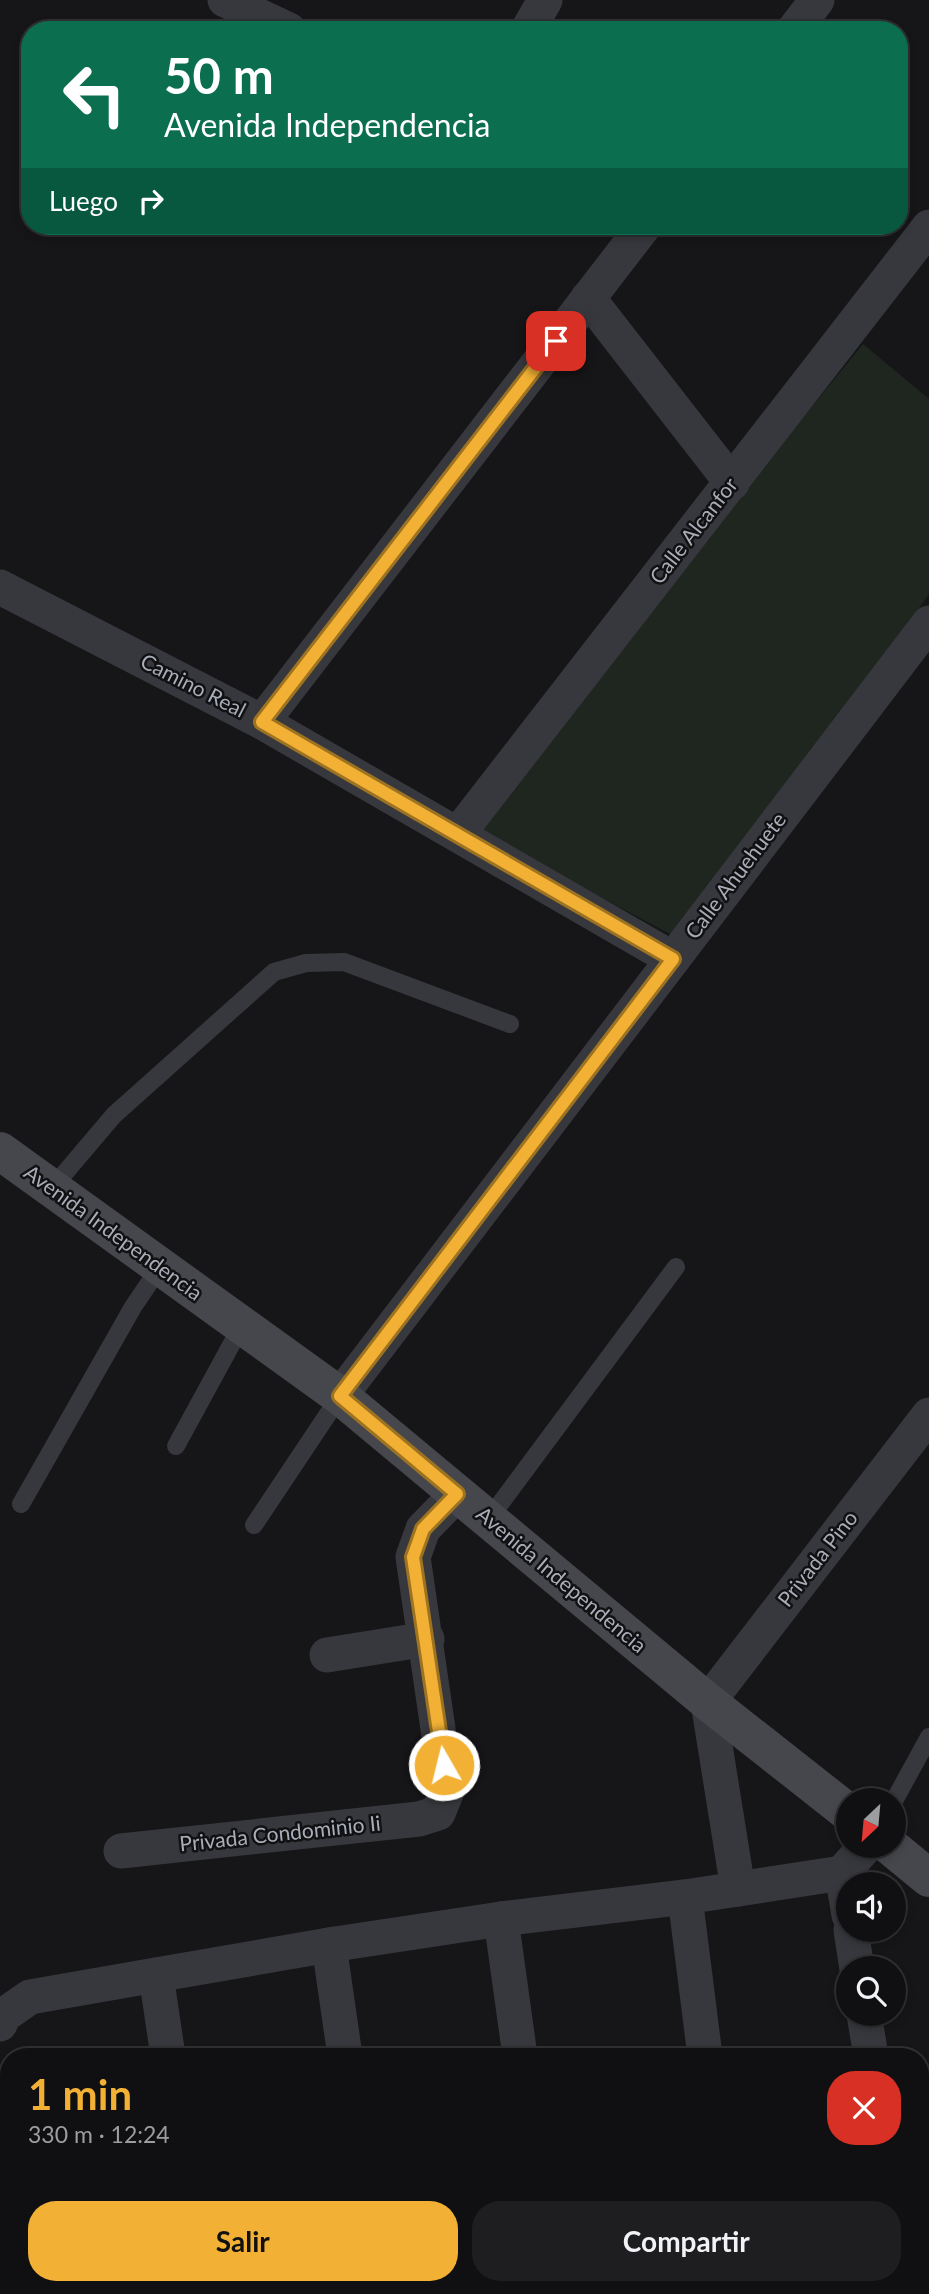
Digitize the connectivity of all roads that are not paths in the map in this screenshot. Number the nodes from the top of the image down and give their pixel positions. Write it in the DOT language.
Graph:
graph roads {
  1 [pos="225,0"];
  2 [pos="545,0"];
  3 [pos="817,0"];
  4 [pos="270,21"];
  5 [pos="532,21"];
  6 [pos="801,21"];
  7 [pos="929,228"];
  8 [pos="637,235"];
  9 [pos="588,298"];
  10 [pos="732,483"];
  11 [pos="0,587"];
  12 [pos="929,623"];
  13 [pos="262,722"];
  14 [pos="458,834"];
  15 [pos="673,959"];
  16 [pos="510,1024"];
  17 [pos="0,1151"];
  18 [pos="52,1188"];
  19 [pos="160,1266"];
  20 [pos="676,1267"];
  21 [pos="242,1325"];
  22 [pos="340,1396"];
  23 [pos="929,1415"];
  24 [pos="176,1446"];
  25 [pos="457,1494"];
  26 [pos="21,1504"];
  27 [pos="488,1520"];
  28 [pos="254,1525"];
  29 [pos="427,1639"];
  30 [pos="327,1655"];
  31 [pos="708,1702"];
  32 [pos="929,1737"];
  33 [pos="901,1788"];
  34 [pos="836,1803"];
  35 [pos="121,1851"];
  36 [pos="855,1858"];
  37 [pos="905,1858"];
  38 [pos="843,1872"];
  39 [pos="836,1874"];
  40 [pos="929,1878"];
  41 [pos="738,1889"];
  42 [pos="685,1897"];
  43 [pos="501,1919"];
  44 [pos="329,1945"];
  45 [pos="156,1975"];
  46 [pos="2,2020"];
  47 [pos="866,2026"];
  48 [pos="167,2048"];
  49 [pos="344,2048"];
  50 [pos="519,2048"];
  51 [pos="704,2048"];
  52 [pos="870,2048"];
  1 -- 4 [label="street"];
  2 -- 5 [label="street"];
  3 -- 6 [label="street"];
  7 -- 10 [label="street, Calle Alcanfor"];
  8 -- 9 [label="street"];
  9 -- 10 [label="street"];
  9 -- 13 [label="street"];
  10 -- 14 [label="street, Calle Alcanfor"];
  11 -- 13 [label="street, Camino Real"];
  12 -- 15 [label="street, Calle Ahuehuete"];
  13 -- 14 [label="street, Camino Real"];
  14 -- 15 [label="street, Camino Real"];
  15 -- 22 [label="street, Calle Ahuehuete"];
  16 -- 18 [label="lane"];
  17 -- 18 [label="main road, Avenida Independencia"];
  18 -- 19 [label="main road, Avenida Independencia"];
  19 -- 21 [label="main road, Avenida Independencia"];
  19 -- 26 [label="lane"];
  20 -- 27 [label="lane"];
  21 -- 22 [label="main road, Avenida Independencia"];
  21 -- 24 [label="lane"];
  22 -- 25 [label="main road, Avenida Independencia"];
  22 -- 28 [label="lane"];
  23 -- 31 [label="street, Privada Pino"];
  25 -- 27 [label="main road, Avenida Independencia"];
  25 -- 29 [label="street"];
  27 -- 31 [label="main road, Avenida Independencia"];
  29 -- 30 [label="street"];
  29 -- 35 [label="street, Privada Condominio Ii"];
  31 -- 34 [label="main road, Avenida Independencia"];
  31 -- 41 [label="street"];
  32 -- 33 [label="lane"];
  36 -- 38 [label="street"];
  37 -- 40 [label="main road"];
  39 -- 41 [label="street"];
  41 -- 42 [label="street"];
  42 -- 43 [label="street"];
  42 -- 51 [label="street"];
  43 -- 44 [label="street"];
  43 -- 50 [label="street"];
  44 -- 45 [label="street"];
  44 -- 49 [label="street"];
  45 -- 46 [label="street"];
  45 -- 48 [label="street"];
  47 -- 52 [label="street"];
}
